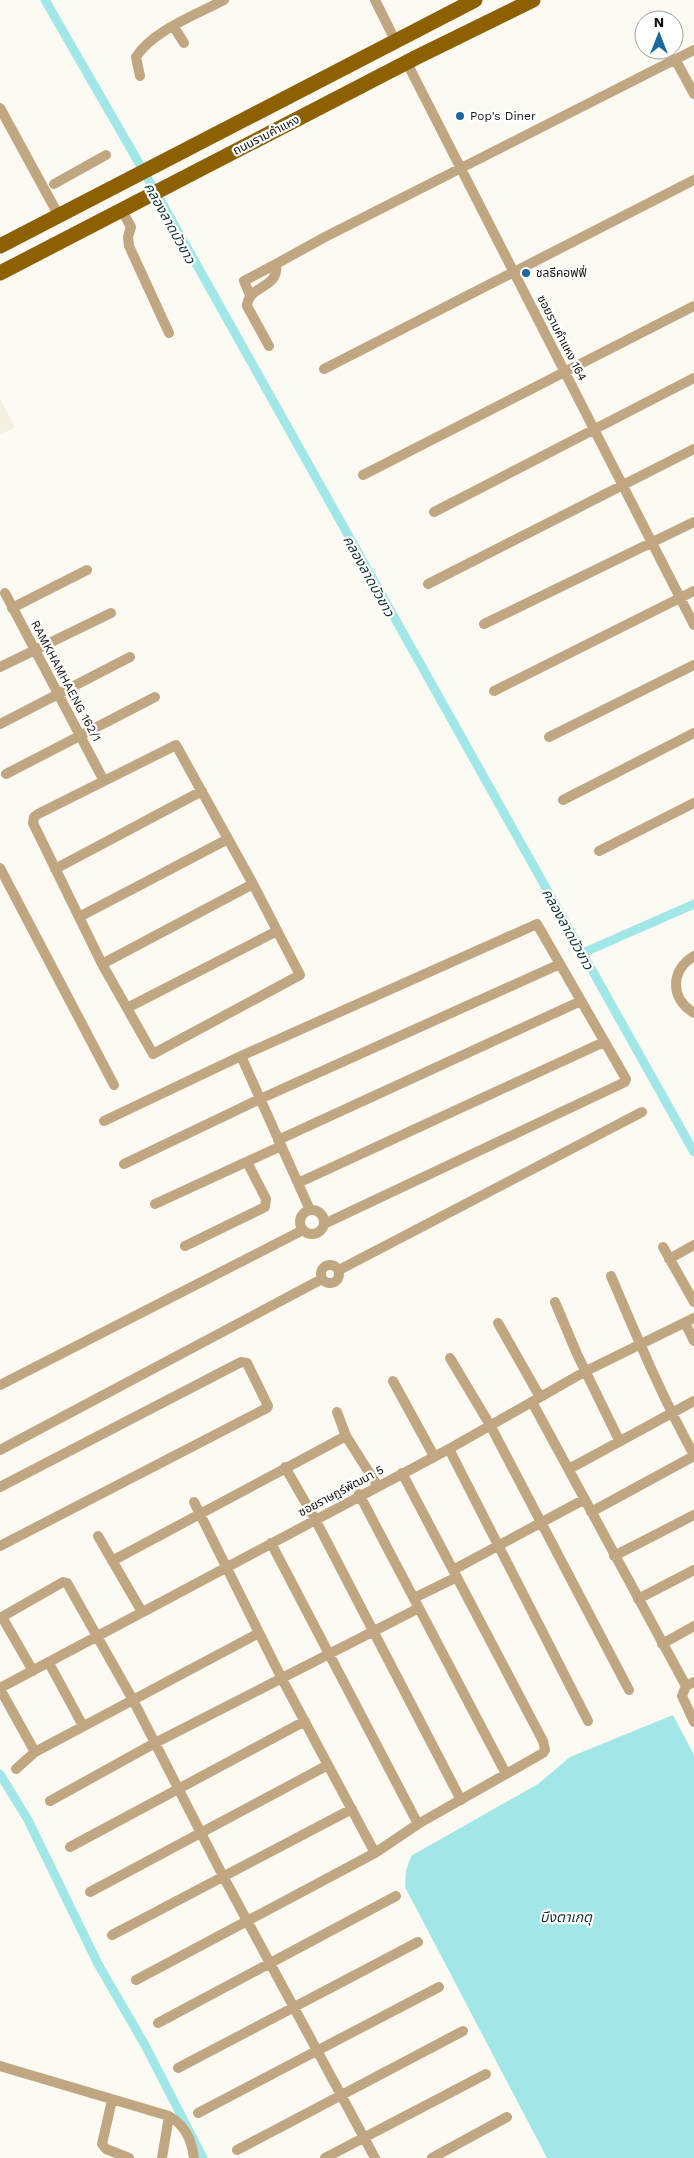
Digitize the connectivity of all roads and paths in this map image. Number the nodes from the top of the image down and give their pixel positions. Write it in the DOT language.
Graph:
graph roads {
  1 [pos="224,0"];
  2 [pos="374,0"];
  3 [pos="475,0"];
  4 [pos="533,0"];
  5 [pos="174,27"];
  6 [pos="395,40"];
  7 [pos="184,43"];
  8 [pos="673,60"];
  9 [pos="676,60"];
  10 [pos="407,63"];
  11 [pos="140,76"];
  12 [pos="694,94"];
  13 [pos="0,108"];
  14 [pos="106,155"];
  15 [pos="461,169"];
  16 [pos="694,180"];
  17 [pos="54,184"];
  18 [pos="127,206"];
  19 [pos="58,216"];
  20 [pos="0,246"];
  21 [pos="276,264"];
  22 [pos="0,273"];
  23 [pos="514,273"];
  24 [pos="250,295"];
  25 [pos="694,306"];
  26 [pos="169,333"];
  27 [pos="269,346"];
  28 [pos="324,369"];
  29 [pos="564,372"];
  30 [pos="694,378"];
  31 [pos="594,429"];
  32 [pos="694,449"];
  33 [pos="363,475"];
  34 [pos="623,486"];
  35 [pos="434,512"];
  36 [pos="694,522"];
  37 [pos="652,544"];
  38 [pos="87,570"];
  39 [pos="428,584"];
  40 [pos="694,591"];
  41 [pos="5,594"];
  42 [pos="680,598"];
  43 [pos="12,608"];
  44 [pos="111,613"];
  45 [pos="484,624"];
  46 [pos="694,625"];
  47 [pos="35,650"];
  48 [pos="130,657"];
  49 [pos="694,665"];
  50 [pos="0,667"];
  51 [pos="494,692"];
  52 [pos="57,695"];
  53 [pos="155,697"];
  54 [pos="0,724"];
  55 [pos="694,734"];
  56 [pos="80,735"];
  57 [pos="549,737"];
  58 [pos="6,774"];
  59 [pos="104,781"];
  60 [pos="202,791"];
  61 [pos="563,800"];
  62 [pos="694,803"];
  63 [pos="228,839"];
  64 [pos="599,851"];
  65 [pos="0,868"];
  66 [pos="55,869"];
  67 [pos="253,884"];
  68 [pos="79,917"];
  69 [pos="277,931"];
  70 [pos="694,956"];
  71 [pos="102,964"];
  72 [pos="560,964"];
  73 [pos="581,1001"];
  74 [pos="128,1008"];
  75 [pos="694,1013"];
  76 [pos="604,1042"];
  77 [pos="241,1056"];
  78 [pos="114,1085"];
  79 [pos="260,1099"];
  80 [pos="642,1112"];
  81 [pos="104,1121"];
  82 [pos="280,1143"];
  83 [pos="247,1162"];
  84 [pos="124,1164"];
  85 [pos="298,1183"];
  86 [pos="155,1204"];
  87 [pos="310,1210"];
  88 [pos="324,1224"];
  89 [pos="303,1230"];
  90 [pos="694,1245"];
  91 [pos="185,1246"];
  92 [pos="663,1248"];
  93 [pos="670,1259"];
  94 [pos="611,1276"];
  95 [pos="555,1302"];
  96 [pos="694,1302"];
  97 [pos="689,1321"];
  98 [pos="498,1323"];
  99 [pos="694,1340"];
  100 [pos="639,1345"];
  101 [pos="450,1358"];
  102 [pos="586,1372"];
  103 [pos="393,1382"];
  104 [pos="0,1385"];
  105 [pos="536,1399"];
  106 [pos="694,1401"];
  107 [pos="337,1412"];
  108 [pos="672,1414"];
  109 [pos="490,1425"];
  110 [pos="346,1436"];
  111 [pos="619,1440"];
  112 [pos="449,1448"];
  113 [pos="0,1450"];
  114 [pos="694,1455"];
  115 [pos="434,1456"];
  116 [pos="285,1468"];
  117 [pos="569,1469"];
  118 [pos="402,1473"];
  119 [pos="377,1485"];
  120 [pos="0,1487"];
  121 [pos="359,1494"];
  122 [pos="585,1499"];
  123 [pos="194,1502"];
  124 [pos="591,1512"];
  125 [pos="199,1513"];
  126 [pos="694,1515"];
  127 [pos="315,1519"];
  128 [pos="541,1523"];
  129 [pos="98,1536"];
  130 [pos="271,1543"];
  131 [pos="499,1545"];
  132 [pos="0,1546"];
  133 [pos="614,1556"];
  134 [pos="112,1560"];
  135 [pos="228,1566"];
  136 [pos="694,1570"];
  137 [pos="455,1574"];
  138 [pos="414,1598"];
  139 [pos="638,1599"];
  140 [pos="420,1608"];
  141 [pos="142,1612"];
  142 [pos="1,1617"];
  143 [pos="694,1626"];
  144 [pos="374,1632"];
  145 [pos="259,1633"];
  146 [pos="98,1637"];
  147 [pos="662,1644"];
  148 [pos="329,1654"];
  149 [pos="49,1662"];
  150 [pos="33,1671"];
  151 [pos="282,1679"];
  152 [pos="690,1684"];
  153 [pos="0,1689"];
  154 [pos="629,1690"];
  155 [pos="133,1700"];
  156 [pos="305,1721"];
  157 [pos="588,1721"];
  158 [pos="694,1722"];
  159 [pos="83,1726"];
  160 [pos="156,1743"];
  161 [pos="35,1752"];
  162 [pos="328,1764"];
  163 [pos="16,1769"];
  164 [pos="506,1774"];
  165 [pos="179,1787"];
  166 [pos="461,1800"];
  167 [pos="50,1801"];
  168 [pos="352,1809"];
  169 [pos="418,1824"];
  170 [pos="200,1831"];
  171 [pos="70,1847"];
  172 [pos="374,1853"];
  173 [pos="223,1876"];
  174 [pos="90,1892"];
  175 [pos="396,1896"];
  176 [pos="247,1920"];
  177 [pos="112,1935"];
  178 [pos="418,1942"];
  179 [pos="271,1964"];
  180 [pos="136,1980"];
  181 [pos="439,1987"];
  182 [pos="294,2007"];
  183 [pos="158,2023"];
  184 [pos="463,2031"];
  185 [pos="317,2051"];
  186 [pos="0,2066"];
  187 [pos="178,2068"];
  188 [pos="486,2074"];
  189 [pos="340,2095"];
  190 [pos="112,2100"];
  191 [pos="198,2113"];
  192 [pos="169,2116"];
  193 [pos="507,2117"];
  194 [pos="364,2137"];
  195 [pos="238,2150"];
  196 [pos="129,2158"];
  197 [pos="162,2158"];
  198 [pos="194,2158"];
  199 [pos="325,2158"];
  200 [pos="374,2158"];
  201 [pos="432,2158"];
  1 -- 5 [label="street"];
  2 -- 6 [label="street"];
  3 -- 6 [label="main road, ถนนรามคำแหง"];
  4 -- 10 [label="main road, ถนนรามคำแหง"];
  5 -- 7 [label="street"];
  5 -- 11 [label="street"];
  6 -- 19 [label="main road, ถนนรามคำแหง"];
  8 -- 15 [label="street"];
  9 -- 12 [label="street"];
  10 -- 15 [label="street, ซอยรามคำแหง 164"];
  10 -- 18 [label="main road, ถนนรามคำแหง"];
  13 -- 19 [label="street"];
  14 -- 17 [label="street"];
  15 -- 21 [label="street"];
  15 -- 23 [label="street, ซอยรามคำแหง 164"];
  16 -- 23 [label="street"];
  18 -- 22 [label="main road, ถนนรามคำแหง"];
  18 -- 26 [label="street"];
  19 -- 20 [label="main road, ถนนรามคำแหง"];
  21 -- 24 [label="street"];
  21 -- 24 [label="street"];
  23 -- 28 [label="street"];
  23 -- 29 [label="street, ซอยรามคำแหง 164"];
  24 -- 27 [label="street"];
  25 -- 29 [label="street"];
  29 -- 31 [label="street, ซอยรามคำแหง 164"];
  29 -- 33 [label="street"];
  30 -- 31 [label="street"];
  31 -- 34 [label="street, ซอยรามคำแหง 164"];
  31 -- 35 [label="street"];
  32 -- 34 [label="street"];
  34 -- 37 [label="street, ซอยรามคำแหง 164"];
  34 -- 39 [label="street"];
  36 -- 37 [label="street"];
  37 -- 42 [label="street, ซอยรามคำแหง 164"];
  37 -- 45 [label="street"];
  38 -- 43 [label="street"];
  40 -- 42 [label="street"];
  41 -- 43 [label="street, RAMKHAMHAENG 162/1"];
  42 -- 46 [label="street, ซอยรามคำแหง 164"];
  42 -- 51 [label="street"];
  43 -- 47 [label="street, RAMKHAMHAENG 162/1"];
  44 -- 47 [label="street"];
  47 -- 50 [label="street"];
  47 -- 52 [label="street, RAMKHAMHAENG 162/1"];
  48 -- 52 [label="street"];
  49 -- 57 [label="street"];
  52 -- 54 [label="street"];
  52 -- 56 [label="street, RAMKHAMHAENG 162/1"];
  53 -- 56 [label="street"];
  55 -- 61 [label="street"];
  56 -- 58 [label="street"];
  56 -- 59 [label="street, RAMKHAMHAENG 162/1"];
  59 -- 60 [label="street"];
  59 -- 66 [label="street"];
  60 -- 63 [label="street"];
  60 -- 66 [label="street"];
  62 -- 64 [label="street"];
  63 -- 67 [label="street"];
  63 -- 68 [label="street"];
  65 -- 78 [label="street"];
  66 -- 68 [label="street"];
  67 -- 69 [label="street"];
  67 -- 71 [label="street"];
  68 -- 71 [label="street"];
  69 -- 74 [label="street"];
  69 -- 74 [label="street"];
  70 -- 75 [label="street"];
  71 -- 74 [label="street"];
  72 -- 73 [label="street"];
  72 -- 77 [label="street"];
  72 -- 79 [label="street"];
  73 -- 76 [label="street"];
  73 -- 82 [label="street"];
  76 -- 85 [label="street"];
  76 -- 88 [label="street"];
  77 -- 79 [label="street"];
  77 -- 81 [label="street"];
  79 -- 82 [label="street"];
  79 -- 84 [label="street"];
  80 -- 113 [label="street"];
  82 -- 83 [label="street"];
  82 -- 85 [label="street"];
  83 -- 86 [label="street"];
  83 -- 91 [label="street"];
  85 -- 87 [label="street"];
  87 -- 88 [label="street"];
  87 -- 89 [label="street"];
  88 -- 89 [label="street"];
  89 -- 104 [label="street"];
  90 -- 93 [label="street"];
  92 -- 93 [label="street"];
  93 -- 96 [label="street"];
  94 -- 100 [label="street"];
  95 -- 102 [label="street"];
  97 -- 99 [label="street"];
  97 -- 100 [label="street, ซอยราษฎร์พัฒนา 5"];
  98 -- 105 [label="street"];
  100 -- 102 [label="street, ซอยราษฎร์พัฒนา 5"];
  100 -- 108 [label="street"];
  101 -- 109 [label="street"];
  102 -- 105 [label="street, ซอยราษฎร์พัฒนา 5"];
  102 -- 111 [label="street"];
  103 -- 115 [label="street"];
  105 -- 109 [label="street, ซอยราษฎร์พัฒนา 5"];
  105 -- 117 [label="street"];
  106 -- 108 [label="street"];
  107 -- 110 [label="street"];
  108 -- 111 [label="street"];
  108 -- 114 [label="street"];
  109 -- 112 [label="street, ซอยราษฎร์พัฒนา 5"];
  109 -- 128 [label="street"];
  110 -- 116 [label="street"];
  110 -- 119 [label="street"];
  111 -- 117 [label="street"];
  112 -- 115 [label="street, ซอยราษฎร์พัฒนา 5"];
  112 -- 131 [label="street"];
  114 -- 124 [label="street"];
  115 -- 118 [label="street, ซอยราษฎร์พัฒนา 5"];
  116 -- 125 [label="street"];
  116 -- 127 [label="street"];
  117 -- 122 [label="street"];
  118 -- 119 [label="street, ซอยราษฎร์พัฒนา 5"];
  118 -- 137 [label="street"];
  119 -- 121 [label="street, ซอยราษฎร์พัฒนา 5"];
  120 -- 132 [label="street"];
  121 -- 127 [label="street, ซอยราษฎร์พัฒนา 5"];
  121 -- 138 [label="street"];
  122 -- 124 [label="street"];
  122 -- 128 [label="street"];
  123 -- 125 [label="street"];
  124 -- 133 [label="street"];
  125 -- 134 [label="street"];
  125 -- 135 [label="street"];
  126 -- 133 [label="street"];
  127 -- 130 [label="street, ซอยราษฎร์พัฒนา 5"];
  127 -- 144 [label="street"];
  128 -- 131 [label="street"];
  128 -- 154 [label="street"];
  129 -- 134 [label="street"];
  130 -- 135 [label="street, ซอยราษฎร์พัฒนา 5"];
  130 -- 148 [label="street"];
  131 -- 137 [label="street"];
  131 -- 157 [label="street"];
  133 -- 139 [label="street"];
  134 -- 141 [label="street"];
  135 -- 141 [label="street, ซอยราษฎร์พัฒนา 5"];
  135 -- 145 [label="street"];
  136 -- 139 [label="street"];
  137 -- 138 [label="street"];
  137 -- 164 [label="street"];
  138 -- 140 [label="street"];
  139 -- 147 [label="street"];
  140 -- 144 [label="street"];
  140 -- 164 [label="street"];
  141 -- 146 [label="street, ซอยราษฎร์พัฒนา 5"];
  142 -- 146 [label="street"];
  142 -- 150 [label="street"];
  143 -- 147 [label="street"];
  144 -- 148 [label="street"];
  144 -- 166 [label="street"];
  145 -- 151 [label="street"];
  145 -- 155 [label="street"];
  146 -- 149 [label="street, ซอยราษฎร์พัฒนา 5"];
  146 -- 155 [label="street"];
  147 -- 152 [label="street"];
  148 -- 151 [label="street"];
  148 -- 169 [label="street"];
  149 -- 150 [label="street, ซอยราษฎร์พัฒนา 5"];
  149 -- 159 [label="street"];
  150 -- 153 [label="street, ซอยราษฎร์พัฒนา 5"];
  151 -- 156 [label="street"];
  151 -- 160 [label="street"];
  152 -- 158 [label="street"];
  153 -- 161 [label="street"];
  155 -- 159 [label="street"];
  155 -- 160 [label="street"];
  156 -- 162 [label="street"];
  156 -- 165 [label="street"];
  159 -- 161 [label="street"];
  160 -- 165 [label="street"];
  160 -- 167 [label="street"];
  161 -- 163 [label="street"];
  162 -- 168 [label="street"];
  162 -- 170 [label="street"];
  164 -- 166 [label="street"];
  165 -- 170 [label="street"];
  165 -- 171 [label="street"];
  166 -- 169 [label="street"];
  168 -- 172 [label="street"];
  168 -- 173 [label="street"];
  169 -- 172 [label="street"];
  170 -- 173 [label="street"];
  170 -- 174 [label="street"];
  172 -- 176 [label="street"];
  173 -- 176 [label="street"];
  173 -- 177 [label="street"];
  175 -- 179 [label="street"];
  176 -- 179 [label="street"];
  176 -- 180 [label="street"];
  178 -- 182 [label="street"];
  179 -- 182 [label="street"];
  179 -- 183 [label="street"];
  181 -- 185 [label="street"];
  182 -- 185 [label="street"];
  182 -- 187 [label="street"];
  184 -- 189 [label="street"];
  185 -- 189 [label="street"];
  185 -- 191 [label="street"];
  186 -- 190 [label="street"];
  188 -- 194 [label="street"];
  189 -- 194 [label="street"];
  189 -- 195 [label="street"];
  190 -- 192 [label="street"];
  190 -- 196 [label="street"];
  192 -- 197 [label="street"];
  192 -- 198 [label="street"];
  193 -- 201 [label="street"];
  194 -- 199 [label="street"];
  194 -- 200 [label="street"];
}
